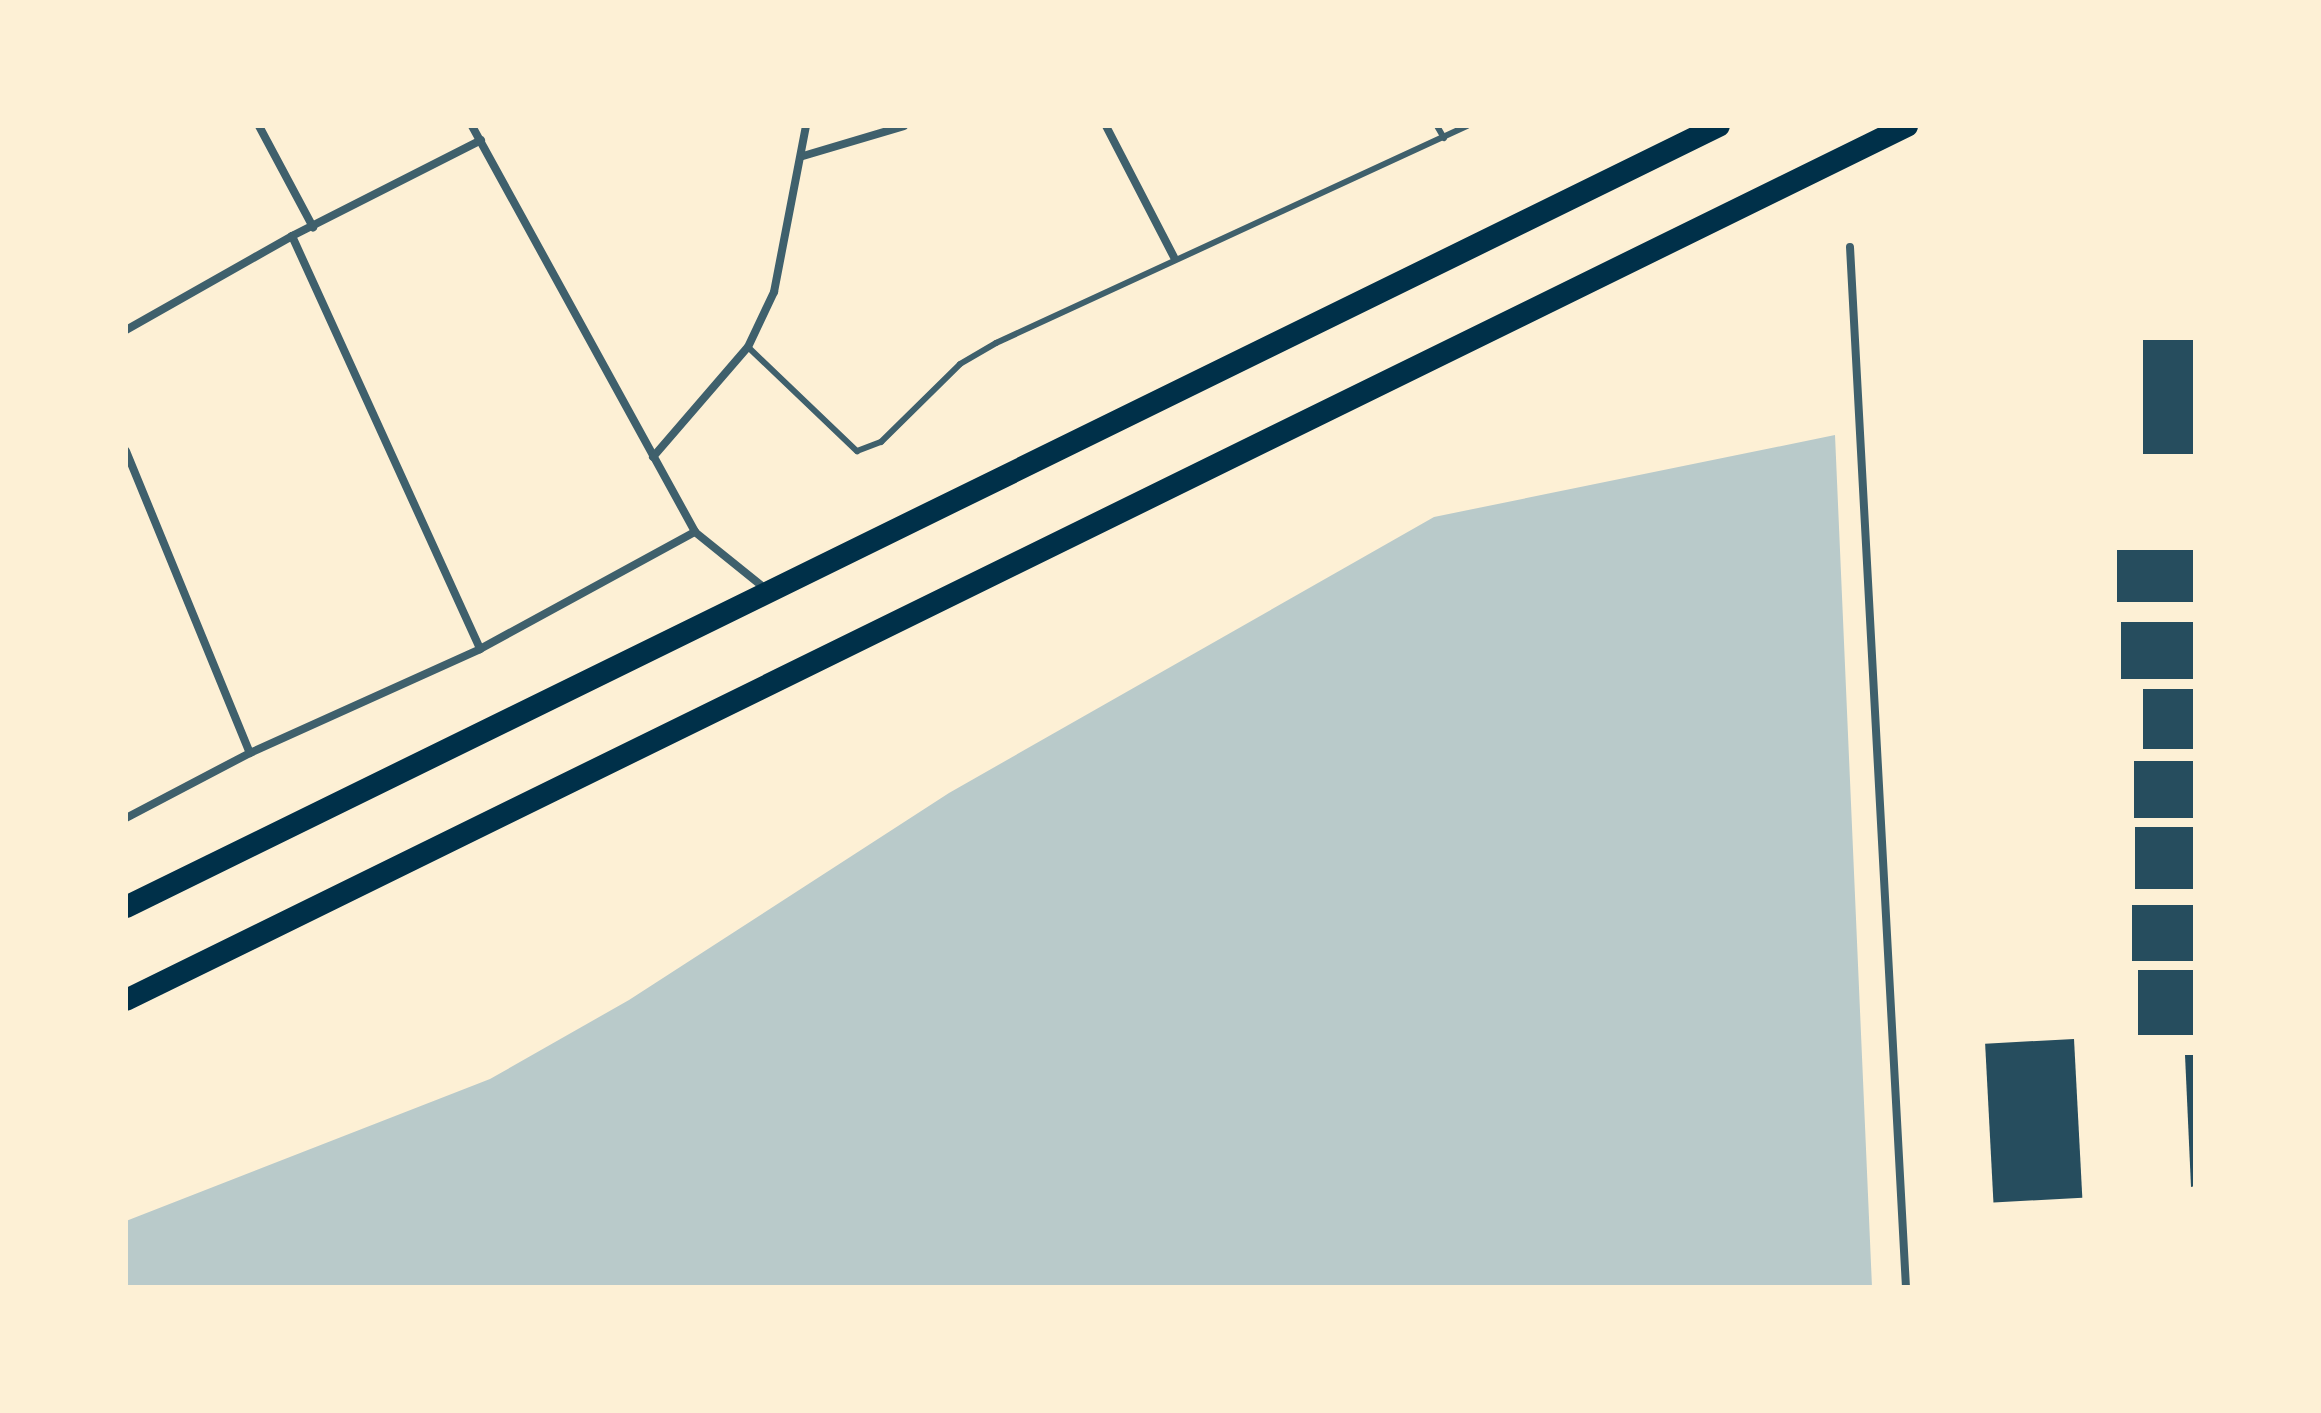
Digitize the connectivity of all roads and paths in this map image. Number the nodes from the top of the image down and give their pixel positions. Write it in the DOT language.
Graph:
graph roads {
  1 [pos="259,126"];
  2 [pos="472,126"];
  3 [pos="806,126"];
  4 [pos="904,126"];
  5 [pos="1106,126"];
  6 [pos="1437,126"];
  7 [pos="1467,126"];
  8 [pos="1719,126"];
  9 [pos="1907,126"];
  10 [pos="1444,138"];
  11 [pos="481,140"];
  12 [pos="803,156"];
  13 [pos="313,227"];
  14 [pos="292,236"];
  15 [pos="1850,247"];
  16 [pos="1174,257"];
  17 [pos="126,330"];
  18 [pos="748,347"];
  19 [pos="126,451"];
  20 [pos="653,457"];
  21 [pos="695,532"];
  22 [pos="771,593"];
  23 [pos="480,649"];
  24 [pos="250,753"];
  25 [pos="126,818"];
  26 [pos="126,907"];
  27 [pos="126,1000"];
  28 [pos="1906,1287"];
  1 -- 13 [label="street"];
  2 -- 11 [label="street"];
  3 -- 12 [label="street"];
  4 -- 12 [label="street"];
  5 -- 16 [label="street"];
  6 -- 10 [label="lane"];
  7 -- 10 [label="lane"];
  8 -- 22 [label="highway"];
  9 -- 27 [label="highway"];
  10 -- 16 [label="lane"];
  11 -- 13 [label="street"];
  11 -- 20 [label="street"];
  12 -- 18 [label="street"];
  13 -- 14 [label="street"];
  14 -- 17 [label="street"];
  14 -- 23 [label="street"];
  15 -- 28 [label="street"];
  16 -- 18 [label="lane"];
  18 -- 20 [label="street"];
  19 -- 24 [label="street"];
  20 -- 21 [label="street"];
  21 -- 22 [label="street"];
  21 -- 23 [label="street"];
  22 -- 26 [label="highway"];
  23 -- 24 [label="street"];
  24 -- 25 [label="street"];
}
